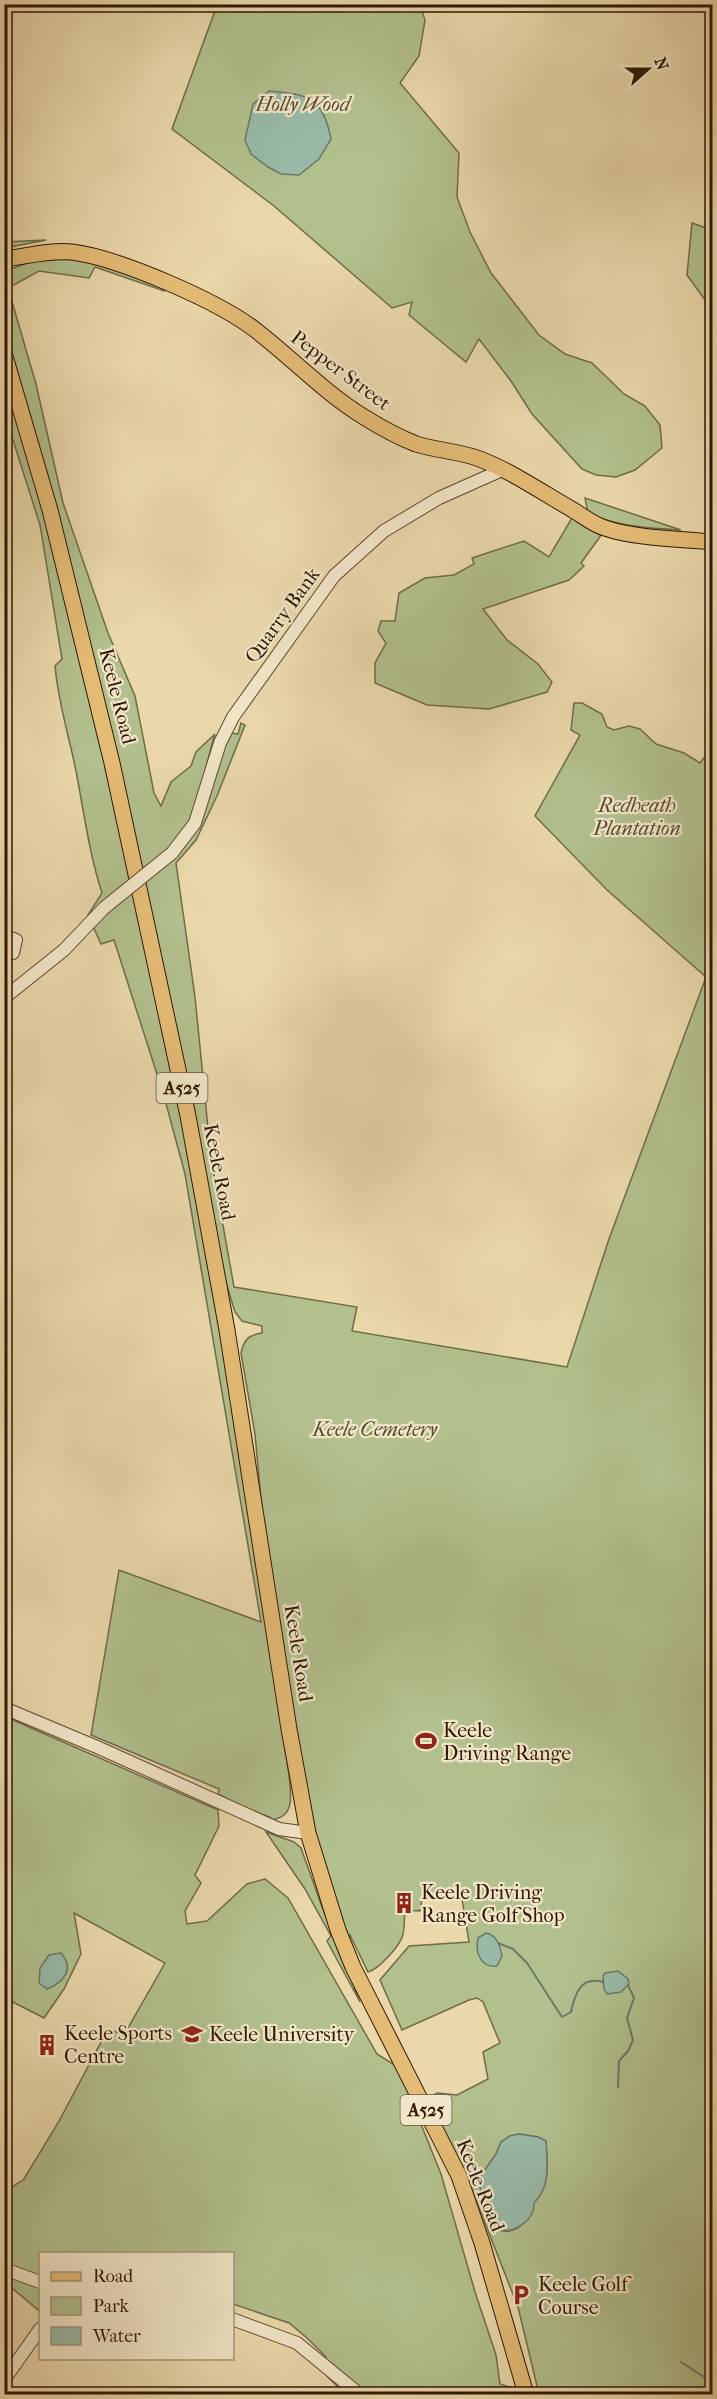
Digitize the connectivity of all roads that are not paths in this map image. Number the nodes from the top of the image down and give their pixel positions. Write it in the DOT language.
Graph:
graph roads {
  1 [pos="8,260"];
  2 [pos="4,353"];
  3 [pos="502,470"];
  4 [pos="712,542"];
  5 [pos="4,935"];
  6 [pos="4,951"];
  7 [pos="4,998"];
  8 [pos="4,1708"];
  9 [pos="308,1833"];
  10 [pos="4,2269"];
  11 [pos="39,2282"];
  12 [pos="234,2320"];
  13 [pos="39,2330"];
  14 [pos="4,2380"];
  15 [pos="359,2394"];
  16 [pos="526,2394"];
  1 -- 3 [label="main road, Pepper Street"];
  2 -- 9 [label="main road, Keele Road / A525"];
  3 -- 4 [label="main road, Pepper Street"];
  3 -- 7 [label="street, Quarry Bank, bridge"];
  5 -- 6 [label="street"];
  8 -- 9 [label="street"];
  9 -- 16 [label="main road, Keele Road / A525"];
  10 -- 11 [label="street"];
  12 -- 15 [label="street"];
  13 -- 14 [label="street"];
}
